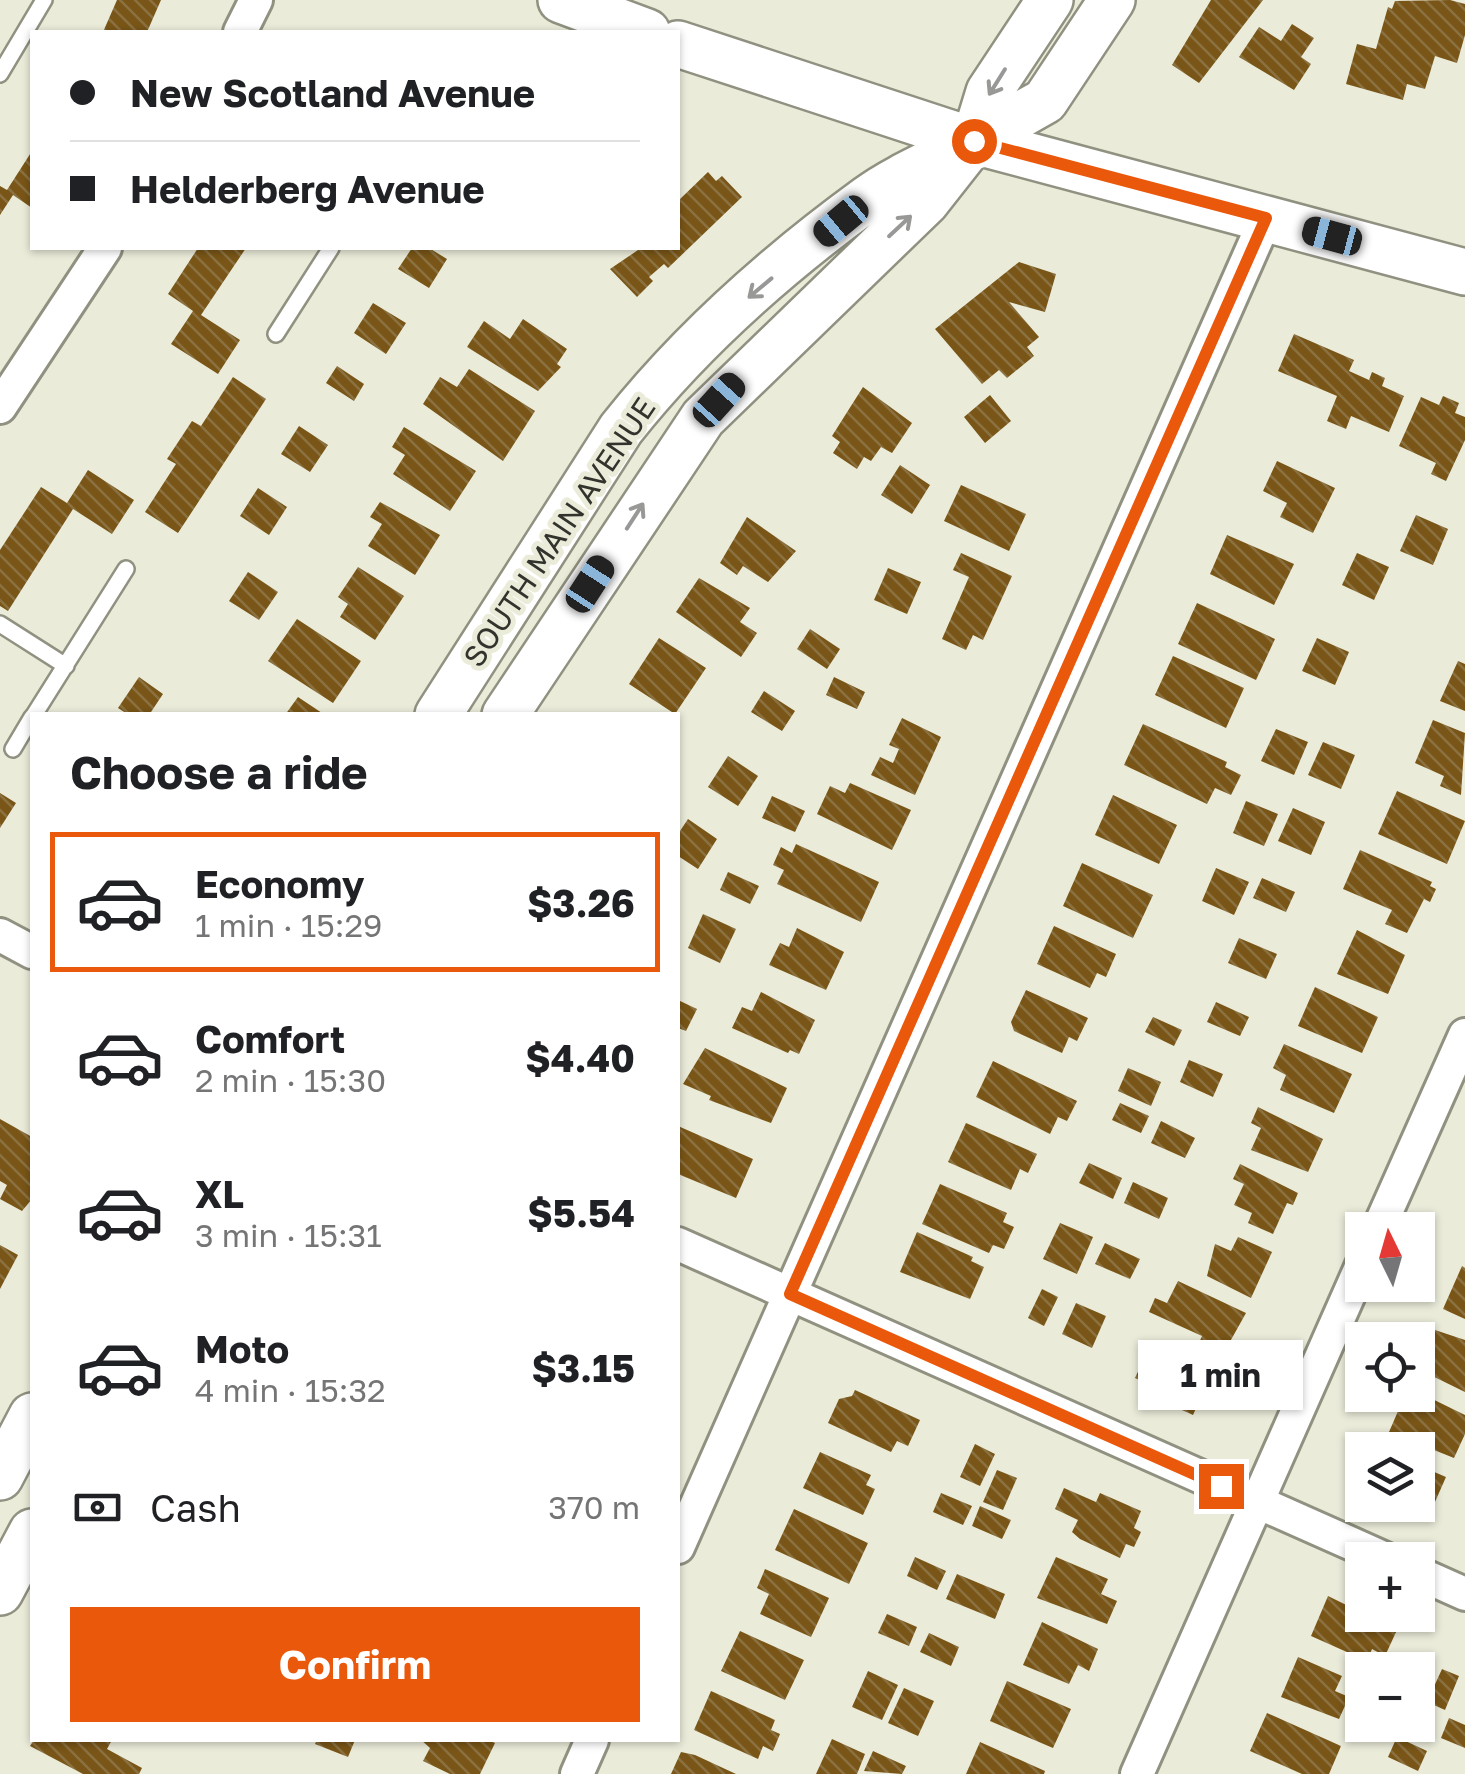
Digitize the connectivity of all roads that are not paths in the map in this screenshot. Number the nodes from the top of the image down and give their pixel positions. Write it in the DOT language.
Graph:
graph roads {
  1 [pos="44,0"];
  2 [pos="256,0"];
  3 [pos="561,0"];
  4 [pos="1050,0"];
  5 [pos="1112,0"];
  6 [pos="31,30"];
  7 [pos="241,30"];
  8 [pos="642,30"];
  9 [pos="28,37"];
  10 [pos="680,45"];
  11 [pos="0,74"];
  12 [pos="974,141"];
  13 [pos="1266,218"];
  14 [pos="103,250"];
  15 [pos="330,250"];
  16 [pos="1465,272"];
  17 [pos="276,334"];
  18 [pos="0,407"];
  19 [pos="126,570"];
  20 [pos="521,586"];
  21 [pos="569,617"];
  22 [pos="0,624"];
  23 [pos="66,666"];
  24 [pos="36,712"];
  25 [pos="440,712"];
  26 [pos="507,712"];
  27 [pos="30,721"];
  28 [pos="12,749"];
  29 [pos="0,936"];
  30 [pos="30,951"];
  31 [pos="1465,1035"];
  32 [pos="1386,1212"];
  33 [pos="680,1245"];
  34 [pos="790,1294"];
  35 [pos="1346,1302"];
  36 [pos="30,1420"];
  37 [pos="0,1477"];
  38 [pos="1257,1502"];
  39 [pos="19,1537"];
  40 [pos="1347,1542"];
  41 [pos="680,1543"];
  42 [pos="1435,1581"];
  43 [pos="0,1592"];
  44 [pos="1465,1594"];
  45 [pos="591,1742"];
  46 [pos="576,1774"];
  47 [pos="1137,1774"];
  1 -- 6 [label="lane"];
  2 -- 7 [label="street"];
  3 -- 8 [label="street"];
  4 -- 12 [label="street, SOUTH MAIN AVENUE, one-way"];
  5 -- 12 [label="street, SOUTH MAIN AVENUE"];
  9 -- 11 [label="lane"];
  10 -- 12 [label="street"];
  12 -- 13 [label="street"];
  12 -- 20 [label="street, SOUTH MAIN AVENUE, one-way"];
  21 -- 12 [label="street, SOUTH MAIN AVENUE, one-way"];
  13 -- 16 [label="street"];
  13 -- 34 [label="street"];
  14 -- 18 [label="street"];
  15 -- 17 [label="lane"];
  19 -- 23 [label="lane"];
  20 -- 21 [label="street"];
  20 -- 25 [label="street, SOUTH MAIN AVENUE"];
  21 -- 26 [label="street, SOUTH MAIN AVENUE"];
  22 -- 23 [label="lane"];
  23 -- 24 [label="lane"];
  27 -- 28 [label="lane"];
  29 -- 30 [label="street"];
  31 -- 32 [label="street"];
  33 -- 34 [label="street"];
  34 -- 38 [label="street"];
  34 -- 41 [label="street"];
  35 -- 38 [label="street"];
  36 -- 37 [label="street"];
  38 -- 40 [label="street"];
  38 -- 47 [label="street"];
  39 -- 43 [label="street"];
  42 -- 44 [label="street"];
  45 -- 46 [label="street"];
}
